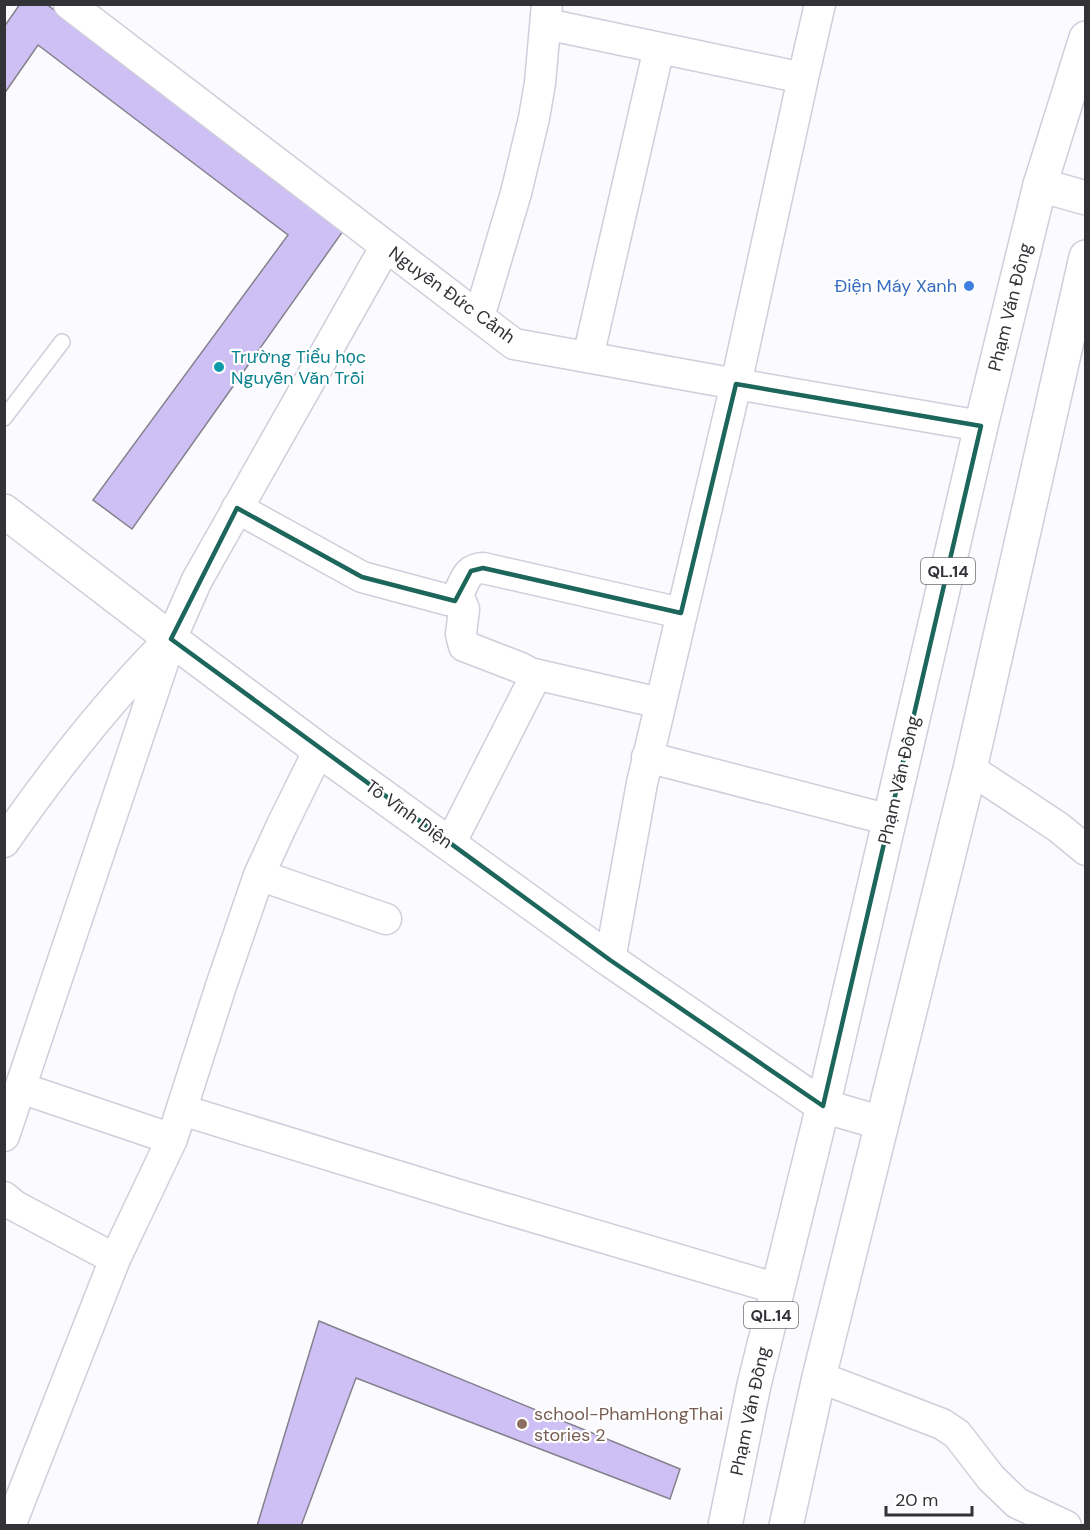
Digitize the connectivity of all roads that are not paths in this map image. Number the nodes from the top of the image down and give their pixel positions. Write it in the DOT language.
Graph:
graph roads {
  1 [pos="69,4"];
  2 [pos="820,4"];
  3 [pos="547,14"];
  4 [pos="1086,38"];
  5 [pos="659,48"];
  6 [pos="803,78"];
  7 [pos="1040,185"];
  8 [pos="1086,198"];
  9 [pos="386,246"];
  10 [pos="1084,267"];
  11 [pos="479,316"];
  12 [pos="1086,331"];
  13 [pos="62,342"];
  14 [pos="588,357"];
  15 [pos="1057,383"];
  16 [pos="736,384"];
  17 [pos="4,418"];
  18 [pos="981,426"];
  19 [pos="237,508"];
  20 [pos="4,511"];
  21 [pos="458,595"];
  22 [pos="681,614"];
  23 [pos="171,639"];
  24 [pos="530,673"];
  25 [pos="660,703"];
  26 [pos="319,750"];
  27 [pos="647,757"];
  28 [pos="970,769"];
  29 [pos="890,820"];
  30 [pos="4,842"];
  31 [pos="450,844"];
  32 [pos="1086,850"];
  33 [pos="259,875"];
  34 [pos="386,919"];
  35 [pos="610,960"];
  36 [pos="21,1088"];
  37 [pos="823,1106"];
  38 [pos="182,1110"];
  39 [pos="882,1123"];
  40 [pos="4,1136"];
  41 [pos="172,1139"];
  42 [pos="4,1197"];
  43 [pos="116,1259"];
  44 [pos="778,1289"];
  45 [pos="819,1377"];
  46 [pos="10,1526"];
  47 [pos="725,1526"];
  48 [pos="786,1526"];
  49 [pos="1066,1526"];
  1 -- 9 [label="street, Nguyễn Đức Cảnh"];
  2 -- 6 [label="street"];
  3 -- 5 [label="street"];
  3 -- 11 [label="street"];
  4 -- 7 [label="main road, Phạm Văn Đồng / QL.14"];
  5 -- 6 [label="street"];
  5 -- 14 [label="street"];
  6 -- 16 [label="street"];
  7 -- 8 [label="main road"];
  7 -- 18 [label="main road, Phạm Văn Đồng / QL.14"];
  9 -- 11 [label="street, Nguyễn Đức Cảnh"];
  9 -- 19 [label="street"];
  10 -- 15 [label="main road"];
  11 -- 14 [label="street, Nguyễn Đức Cảnh"];
  12 -- 15 [label="main road"];
  13 -- 17 [label="lane"];
  14 -- 16 [label="street, Nguyễn Đức Cảnh"];
  15 -- 28 [label="main road"];
  16 -- 18 [label="street, Nguyễn Đức Cảnh"];
  16 -- 22 [label="street"];
  18 -- 29 [label="main road, Phạm Văn Đồng / QL.14"];
  19 -- 21 [label="street"];
  19 -- 23 [label="street"];
  20 -- 23 [label="main road, Tô Vĩnh Diện"];
  21 -- 22 [label="street"];
  21 -- 24 [label="street"];
  22 -- 25 [label="street"];
  23 -- 26 [label="main road, Tô Vĩnh Diện"];
  23 -- 30 [label="street"];
  23 -- 36 [label="street"];
  24 -- 25 [label="street"];
  24 -- 31 [label="street"];
  25 -- 27 [label="street"];
  26 -- 31 [label="main road, Tô Vĩnh Diện"];
  26 -- 33 [label="street"];
  27 -- 29 [label="street"];
  27 -- 35 [label="street"];
  28 -- 32 [label="street"];
  28 -- 39 [label="main road"];
  29 -- 37 [label="main road, Phạm Văn Đồng / QL.14"];
  31 -- 35 [label="main road, Tô Vĩnh Diện"];
  33 -- 34 [label="street"];
  33 -- 38 [label="street"];
  35 -- 37 [label="main road, Tô Vĩnh Diện"];
  36 -- 40 [label="street"];
  36 -- 41 [label="street"];
  37 -- 39 [label="main road, Tô Vĩnh Diện"];
  37 -- 44 [label="main road, Phạm Văn Đồng / QL.14"];
  38 -- 41 [label="street"];
  38 -- 44 [label="street"];
  39 -- 45 [label="main road"];
  41 -- 43 [label="street"];
  42 -- 43 [label="street"];
  43 -- 46 [label="street"];
  44 -- 47 [label="main road, Phạm Văn Đồng / QL.14"];
  45 -- 48 [label="main road"];
  45 -- 49 [label="street"];
}
